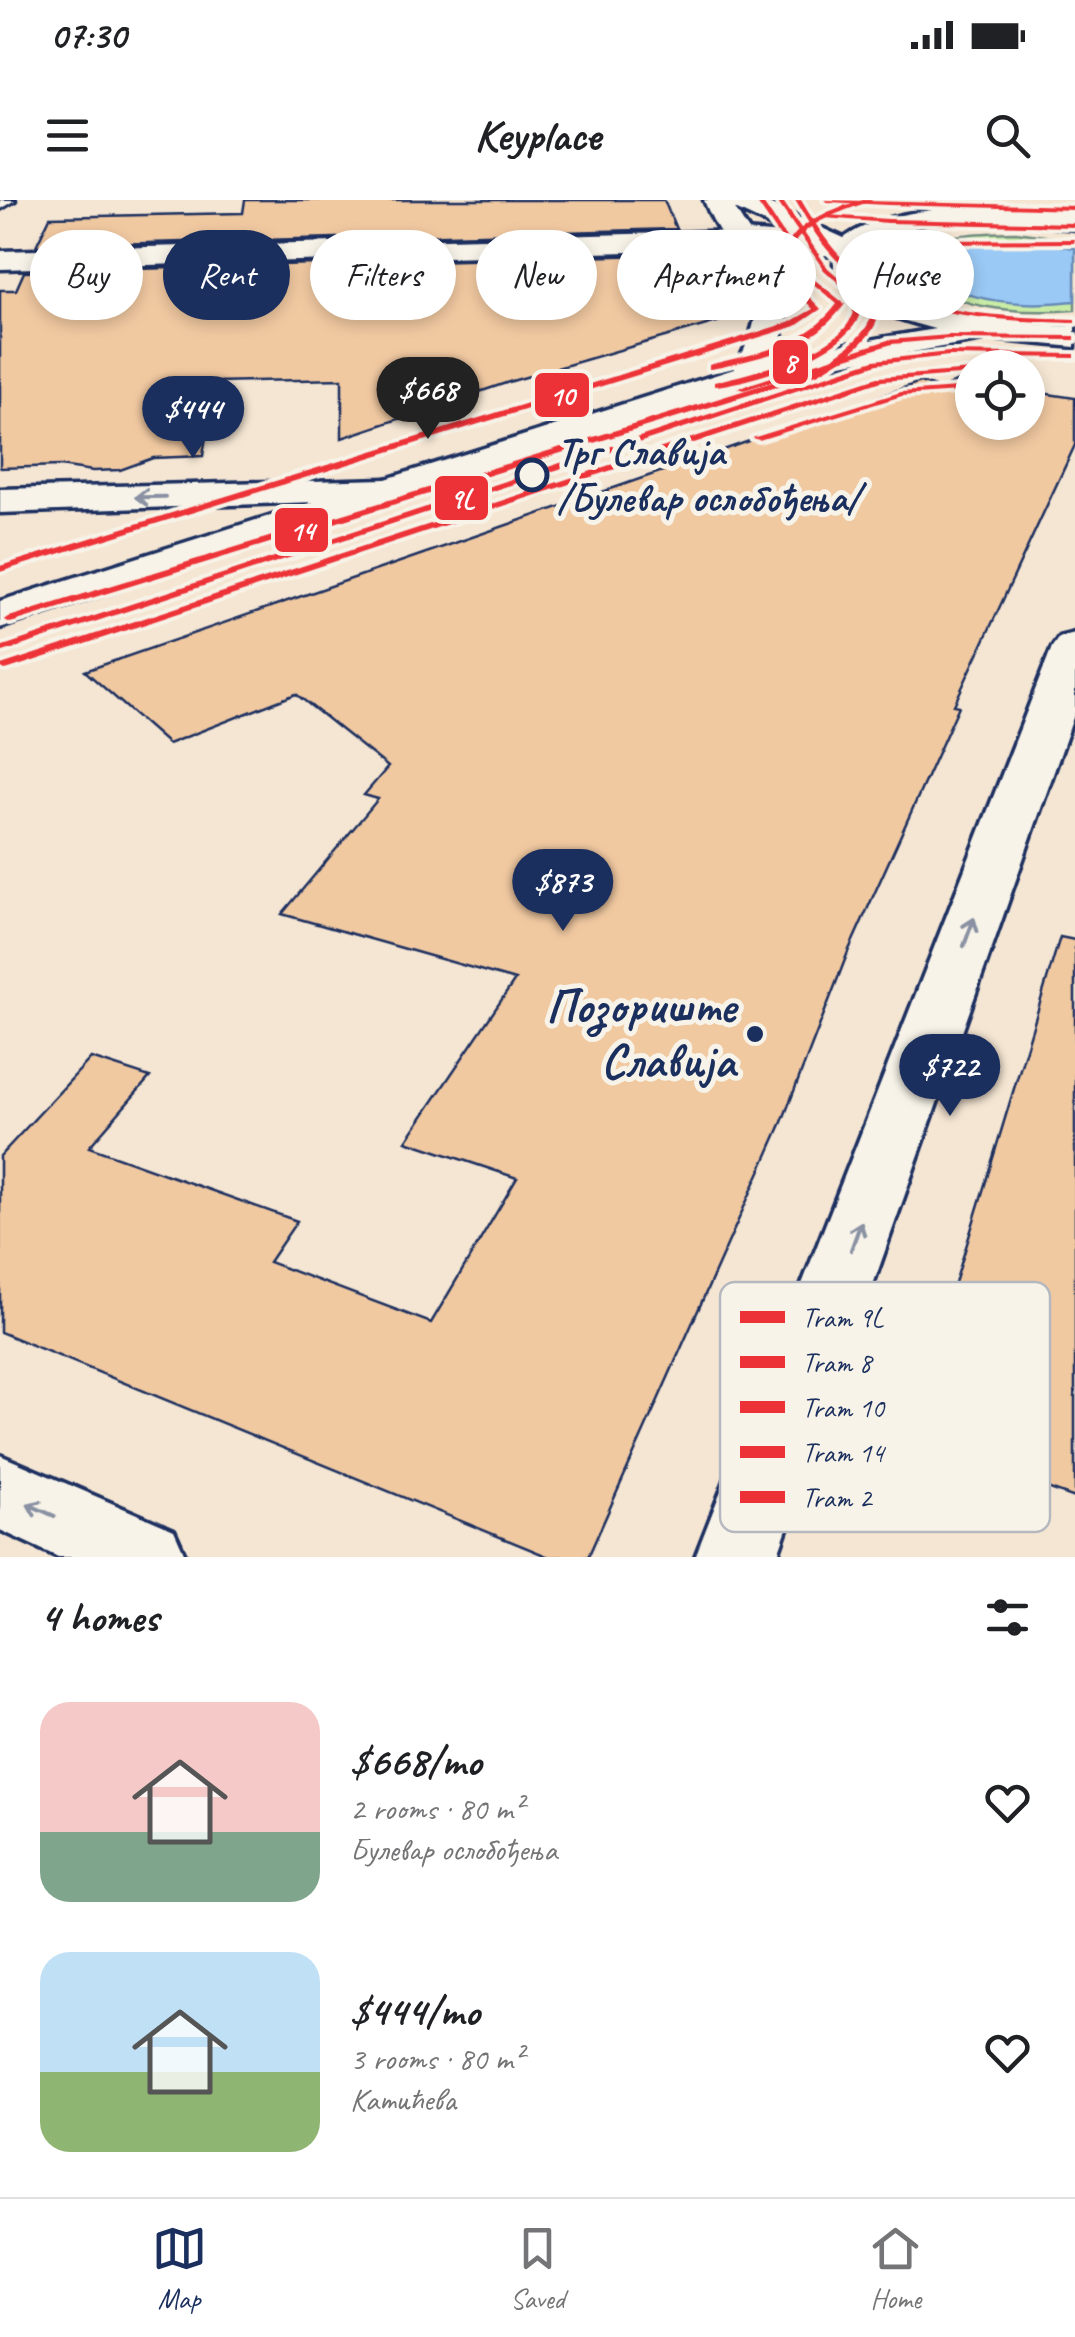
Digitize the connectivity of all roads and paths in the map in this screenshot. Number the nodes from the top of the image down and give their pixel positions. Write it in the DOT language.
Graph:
graph roads {
  1 [pos="718,200"];
  2 [pos="738,200"];
  3 [pos="866,207"];
  4 [pos="923,220"];
  5 [pos="1071,220"];
  6 [pos="737,230"];
  7 [pos="882,230"];
  8 [pos="617,243"];
  9 [pos="836,246"];
  10 [pos="0,260"];
  11 [pos="771,320"];
  12 [pos="863,320"];
  13 [pos="944,320"];
  14 [pos="986,330"];
  15 [pos="1075,337"];
  16 [pos="787,363"];
  17 [pos="748,376"];
  18 [pos="387,491"];
  19 [pos="0,501"];
  20 [pos="0,616"];
  21 [pos="1075,647"];
  22 [pos="838,1282"];
  23 [pos="0,1491"];
  24 [pos="745,1532"];
  25 [pos="145,1557"];
  26 [pos="736,1557"];
  1 -- 6 [label="main road"];
  2 -- 9 [label="main road"];
  3 -- 4 [label="main road"];
  4 -- 5 [label="main road"];
  4 -- 7 [label="main road"];
  8 -- 10 [label="main road"];
  11 -- 17 [label="main road"];
  12 -- 16 [label="main road"];
  13 -- 14 [label="main road"];
  14 -- 15 [label="main road"];
  14 -- 16 [label="main road"];
  16 -- 17 [label="main road"];
  17 -- 18 [label="main road"];
  18 -- 19 [label="main road, one-way"];
  18 -- 20 [label="main road"];
  22 -- 21 [label="main road, one-way"];
  25 -- 23 [label="main road, one-way"];
  26 -- 24 [label="main road, one-way"];
}
